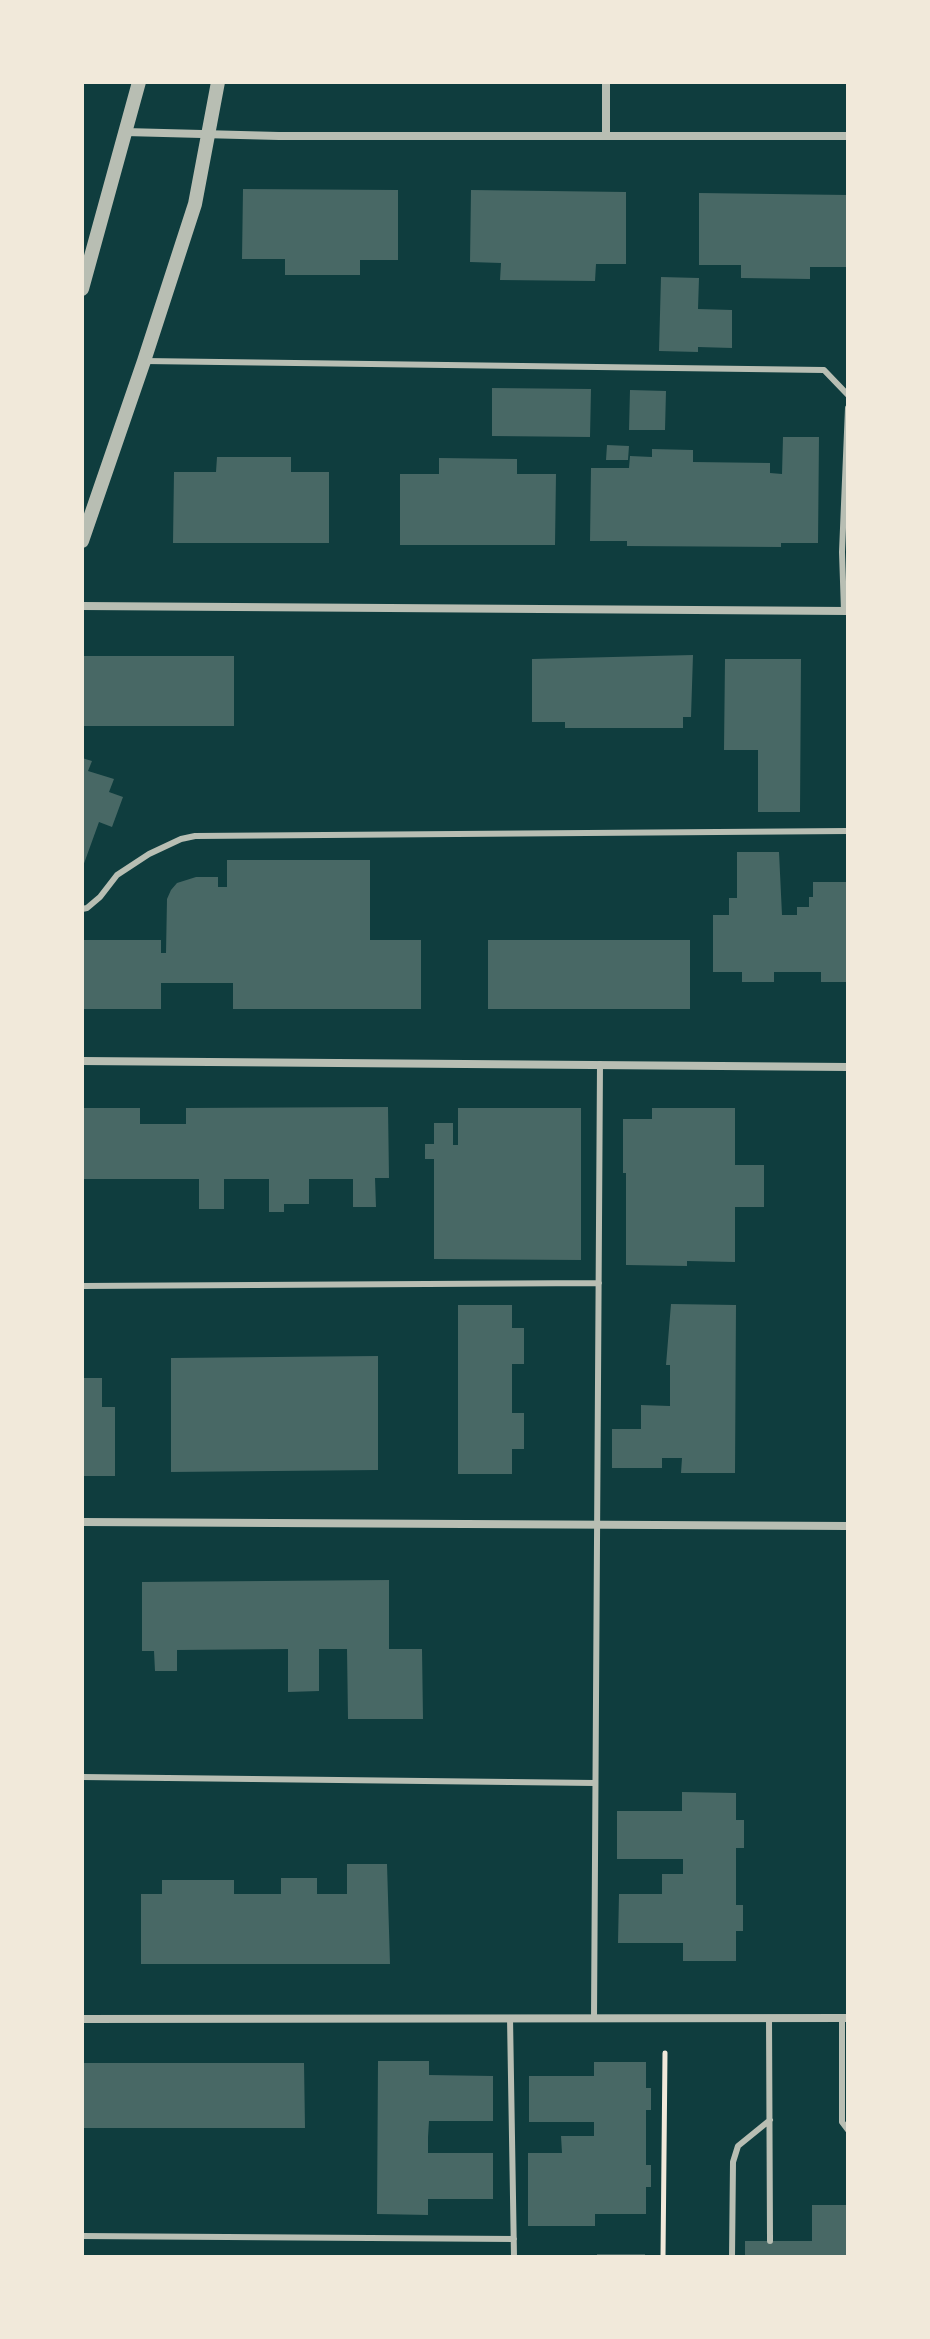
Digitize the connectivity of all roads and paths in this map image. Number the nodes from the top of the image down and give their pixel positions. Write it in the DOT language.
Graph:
graph roads {
  1 [pos="139,82"];
  2 [pos="218,82"];
  3 [pos="606,82"];
  4 [pos="125,132"];
  5 [pos="209,135"];
  6 [pos="606,136"];
  7 [pos="848,136"];
  8 [pos="82,289"];
  9 [pos="144,361"];
  10 [pos="848,395"];
  11 [pos="848,408"];
  12 [pos="82,541"];
  13 [pos="82,606"];
  14 [pos="846,611"];
  15 [pos="848,831"];
  16 [pos="82,909"];
  17 [pos="82,1061"];
  18 [pos="600,1064"];
  19 [pos="848,1067"];
  20 [pos="599,1283"];
  21 [pos="82,1286"];
  22 [pos="82,1522"];
  23 [pos="597,1525"];
  24 [pos="848,1526"];
  25 [pos="82,1777"];
  26 [pos="595,1783"];
  27 [pos="510,2018"];
  28 [pos="594,2018"];
  29 [pos="769,2018"];
  30 [pos="845,2018"];
  31 [pos="82,2019"];
  32 [pos="665,2053"];
  33 [pos="770,2120"];
  34 [pos="848,2130"];
  35 [pos="82,2236"];
  36 [pos="514,2239"];
  37 [pos="770,2241"];
  38 [pos="514,2257"];
  39 [pos="663,2257"];
  40 [pos="732,2257"];
  1 -- 4 [label="street"];
  2 -- 5 [label="street"];
  3 -- 6 [label="street"];
  4 -- 5 [label="street"];
  4 -- 8 [label="street"];
  5 -- 6 [label="street"];
  5 -- 9 [label="street"];
  6 -- 7 [label="street"];
  9 -- 10 [label="lane"];
  9 -- 12 [label="street"];
  11 -- 14 [label="lane"];
  13 -- 14 [label="street"];
  15 -- 16 [label="lane"];
  17 -- 18 [label="street"];
  18 -- 19 [label="street"];
  18 -- 20 [label="lane"];
  20 -- 21 [label="lane"];
  20 -- 23 [label="lane"];
  22 -- 23 [label="street"];
  23 -- 24 [label="street"];
  23 -- 26 [label="lane"];
  25 -- 26 [label="lane"];
  26 -- 28 [label="lane"];
  27 -- 28 [label="street"];
  27 -- 31 [label="street"];
  27 -- 36 [label="lane"];
  28 -- 29 [label="street"];
  29 -- 30 [label="street"];
  29 -- 33 [label="lane"];
  30 -- 34 [label="lane"];
  32 -- 39 [label="path"];
  33 -- 37 [label="lane"];
  33 -- 40 [label="lane"];
  35 -- 36 [label="lane"];
  36 -- 38 [label="lane"];
}
